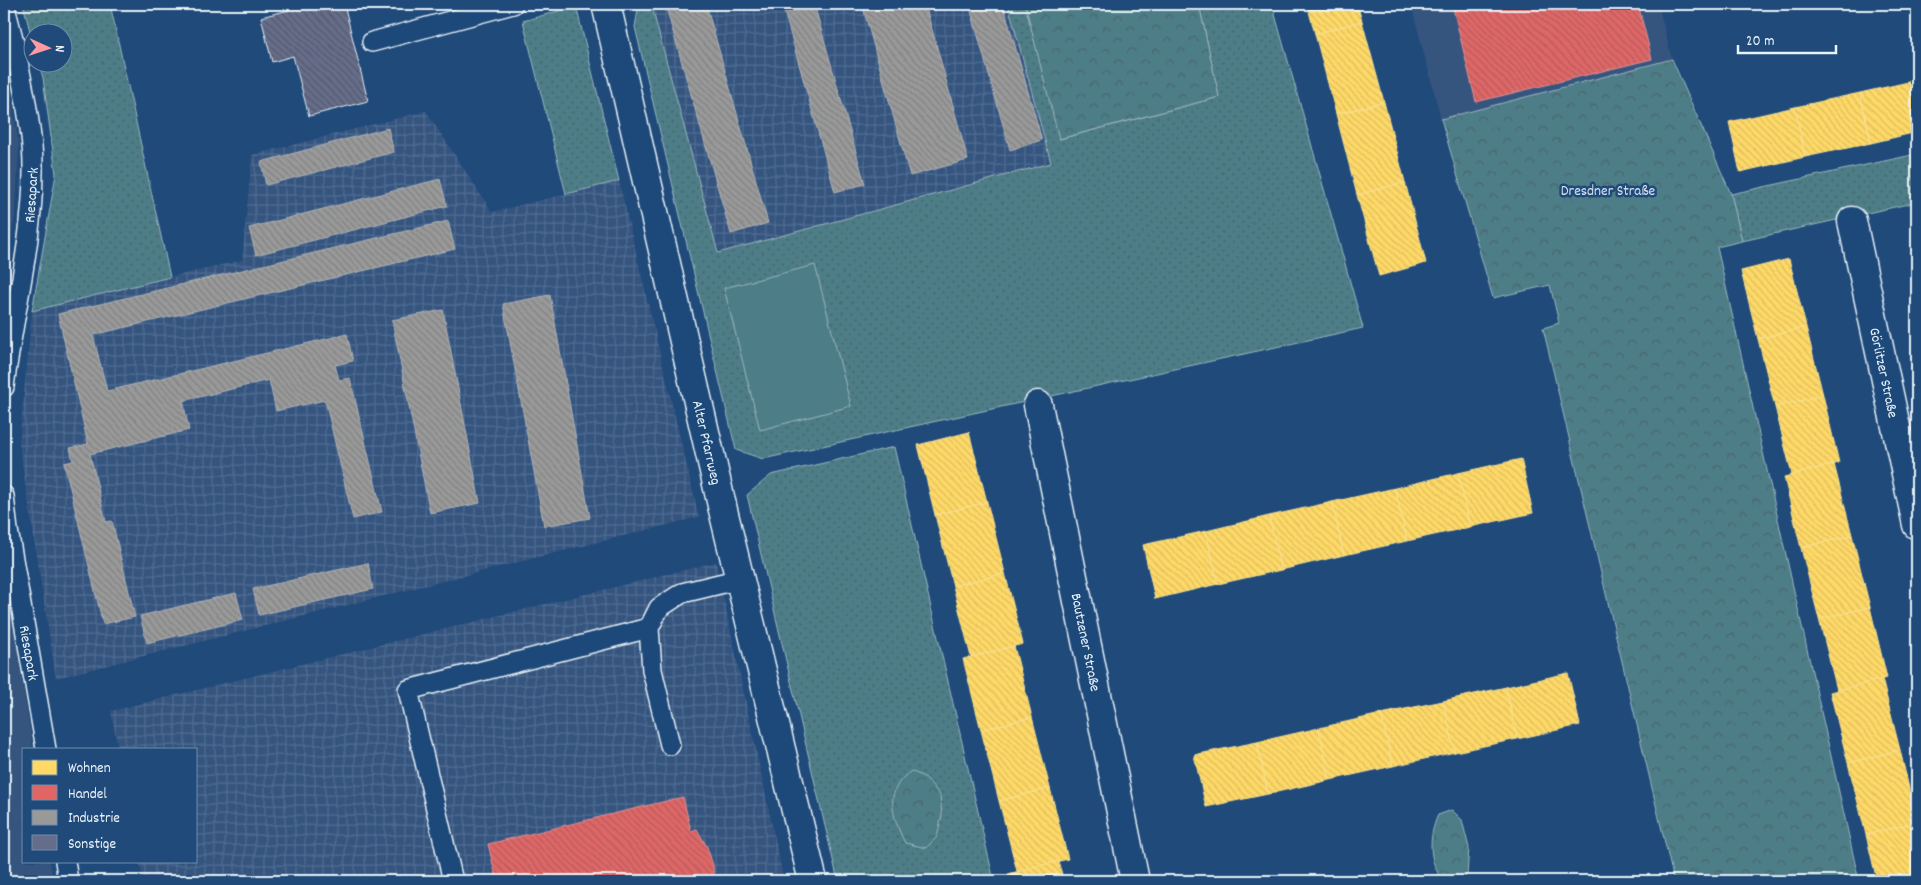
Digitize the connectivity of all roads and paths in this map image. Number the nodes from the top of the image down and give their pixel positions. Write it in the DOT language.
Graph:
graph roads {
  1 [pos="4,4"];
  2 [pos="513,4"];
  3 [pos="606,4"];
  4 [pos="372,42"];
  5 [pos="1852,221"];
  6 [pos="4,387"];
  7 [pos="1038,405"];
  8 [pos="4,496"];
  9 [pos="1917,525"];
  10 [pos="740,579"];
  11 [pos="648,628"];
  12 [pos="670,745"];
  13 [pos="46,748"];
  14 [pos="64,862"];
  15 [pos="68,881"];
  16 [pos="453,881"];
  17 [pos="813,881"];
  18 [pos="1135,881"];
  1 -- 6 [label="lane, Riesapark"];
  2 -- 4 [label="lane"];
  3 -- 10 [label="street, Alter Pfarrweg"];
  5 -- 9 [label="street, Görlitzer Straße"];
  7 -- 18 [label="street, Bautzener Straße"];
  8 -- 13 [label="lane, Riesapark"];
  10 -- 11 [label="lane"];
  10 -- 17 [label="street, Alter Pfarrweg"];
  11 -- 12 [label="lane"];
  11 -- 16 [label="lane"];
  14 -- 15 [label="lane"];
}
